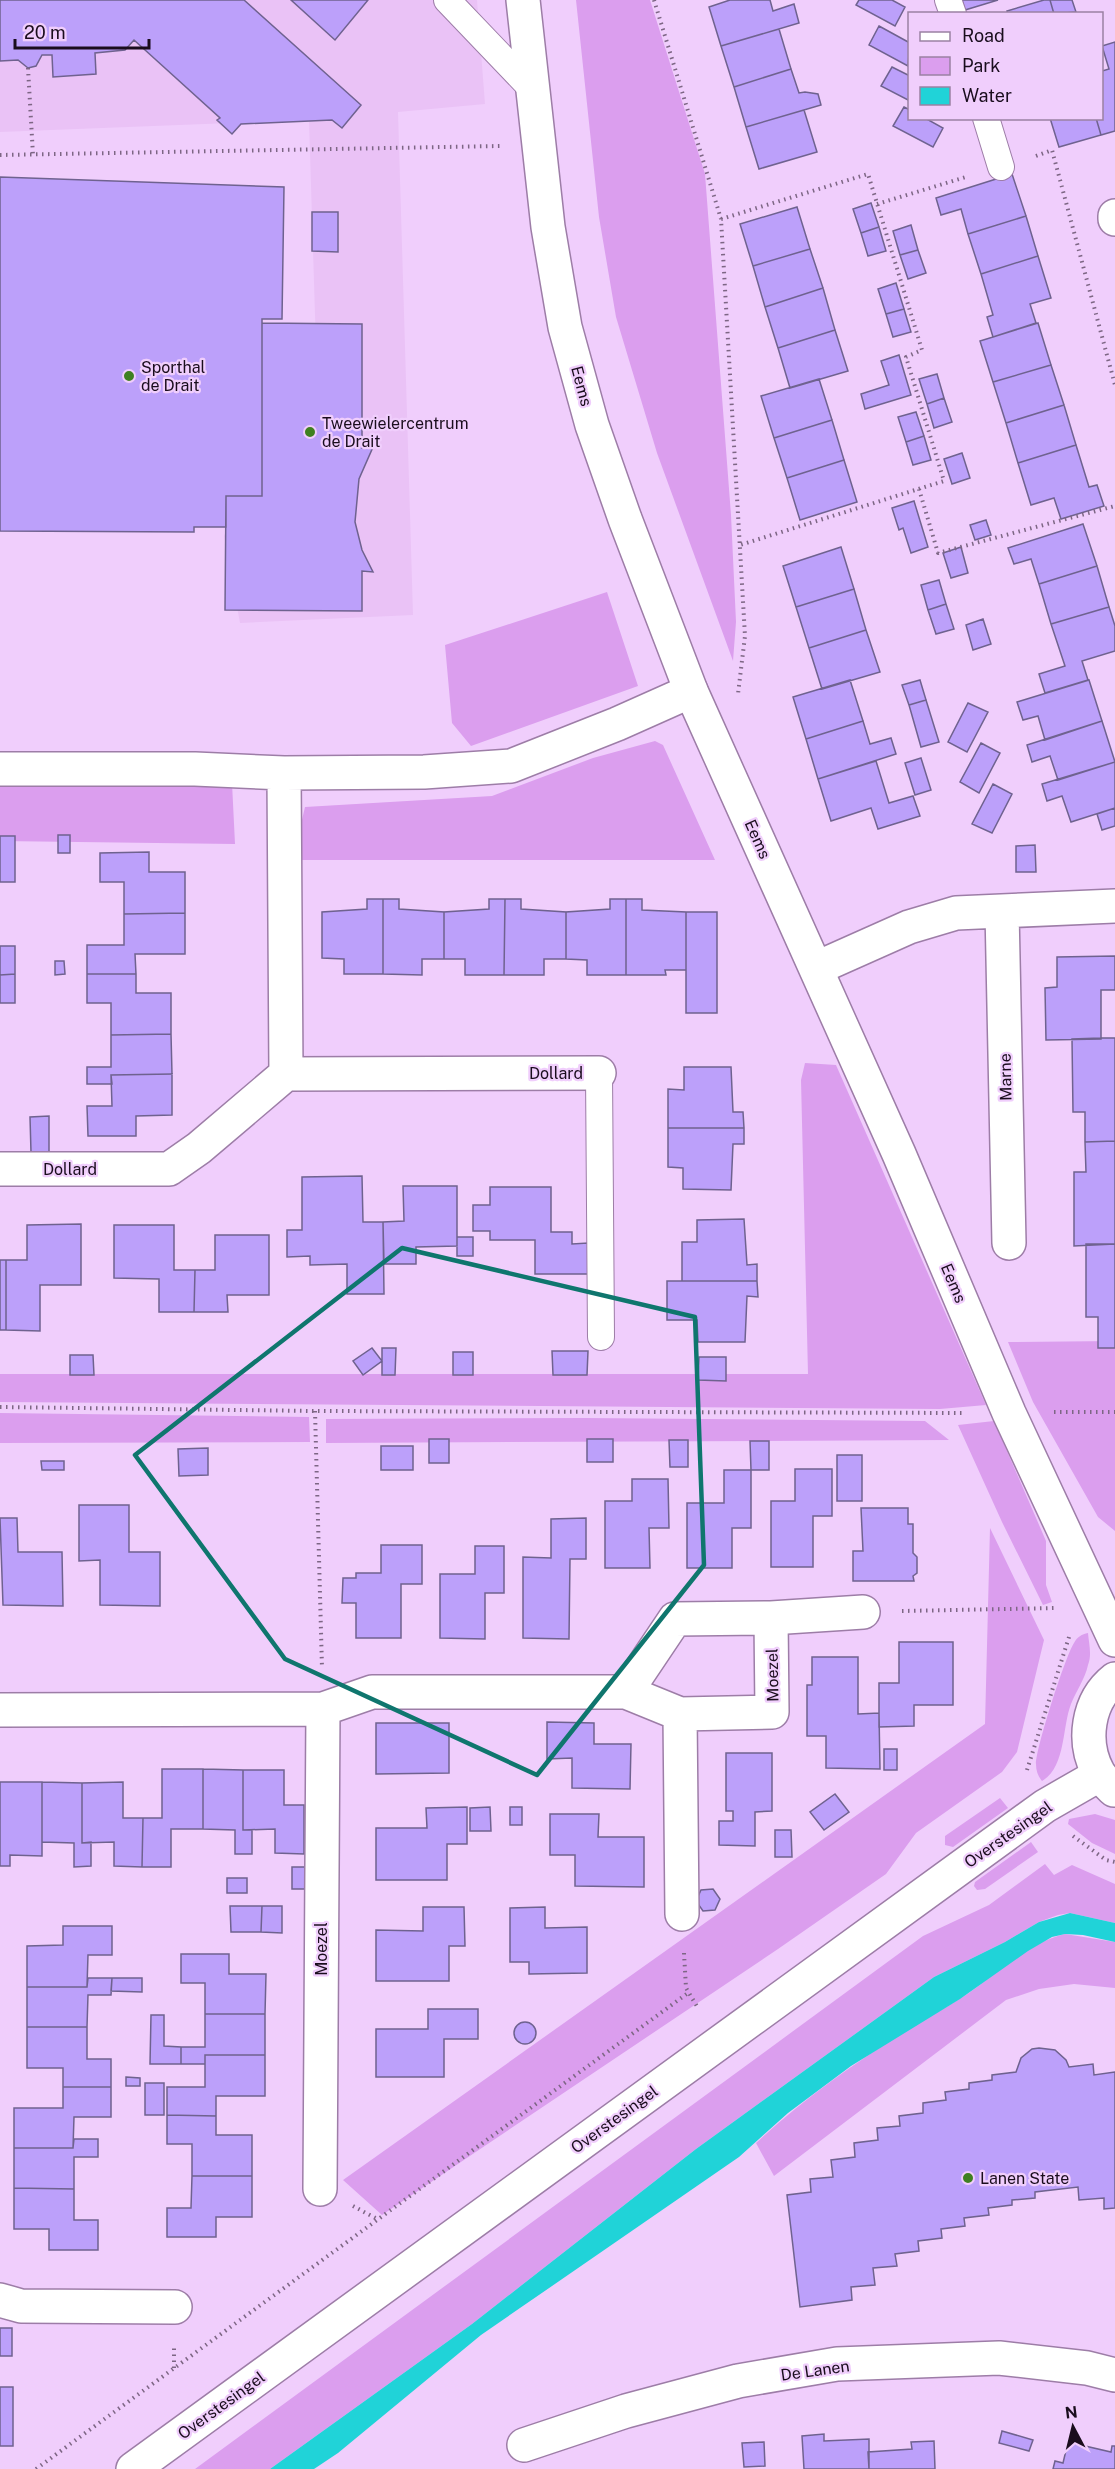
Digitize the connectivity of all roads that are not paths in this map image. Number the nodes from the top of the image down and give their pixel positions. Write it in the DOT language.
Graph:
graph roads {
  1 [pos="447,0"];
  2 [pos="524,0"];
  3 [pos="533,90"];
  4 [pos="987,120"];
  5 [pos="1001,166"];
  6 [pos="691,691"];
  7 [pos="0,769"];
  8 [pos="284,773"];
  9 [pos="1115,906"];
  10 [pos="1002,911"];
  11 [pos="817,968"];
  12 [pos="599,1073"];
  13 [pos="286,1074"];
  14 [pos="0,1169"];
  15 [pos="1009,1243"];
  16 [pos="601,1337"];
  17 [pos="863,1612"];
  18 [pos="771,1618"];
  19 [pos="1115,1640"];
  20 [pos="1115,1679"];
  21 [pos="626,1692"];
  22 [pos="323,1709"];
  23 [pos="0,1710"];
  24 [pos="680,1714"];
  25 [pos="1107,1783"];
  26 [pos="682,1914"];
  27 [pos="320,2189"];
  28 [pos="0,2300"];
  29 [pos="175,2307"];
  30 [pos="1115,2375"];
  31 [pos="524,2445"];
  32 [pos="133,2469"];
  1 -- 3 [label="lane"];
  2 -- 3 [label="street, Eems"];
  3 -- 6 [label="street, Eems"];
  4 -- 5 [label="lane"];
  6 -- 8 [label="street"];
  6 -- 11 [label="street, Eems"];
  7 -- 8 [label="street"];
  8 -- 13 [label="street"];
  9 -- 10 [label="street"];
  10 -- 11 [label="street"];
  10 -- 15 [label="street, Marne"];
  11 -- 19 [label="street, Eems"];
  12 -- 13 [label="street, Dollard"];
  12 -- 16 [label="lane, Dollard"];
  13 -- 14 [label="street, Dollard"];
  17 -- 18 [label="street"];
  18 -- 21 [label="street"];
  18 -- 24 [label="street, Moezel"];
  20 -- 25 [label="street"];
  21 -- 22 [label="street, Moezel"];
  21 -- 24 [label="street, Moezel"];
  22 -- 23 [label="street, Moezel"];
  22 -- 27 [label="street, Moezel"];
  24 -- 26 [label="street"];
  25 -- 32 [label="street, Overstesingel"];
  28 -- 29 [label="street"];
  30 -- 31 [label="street, De Lanen"];
}
